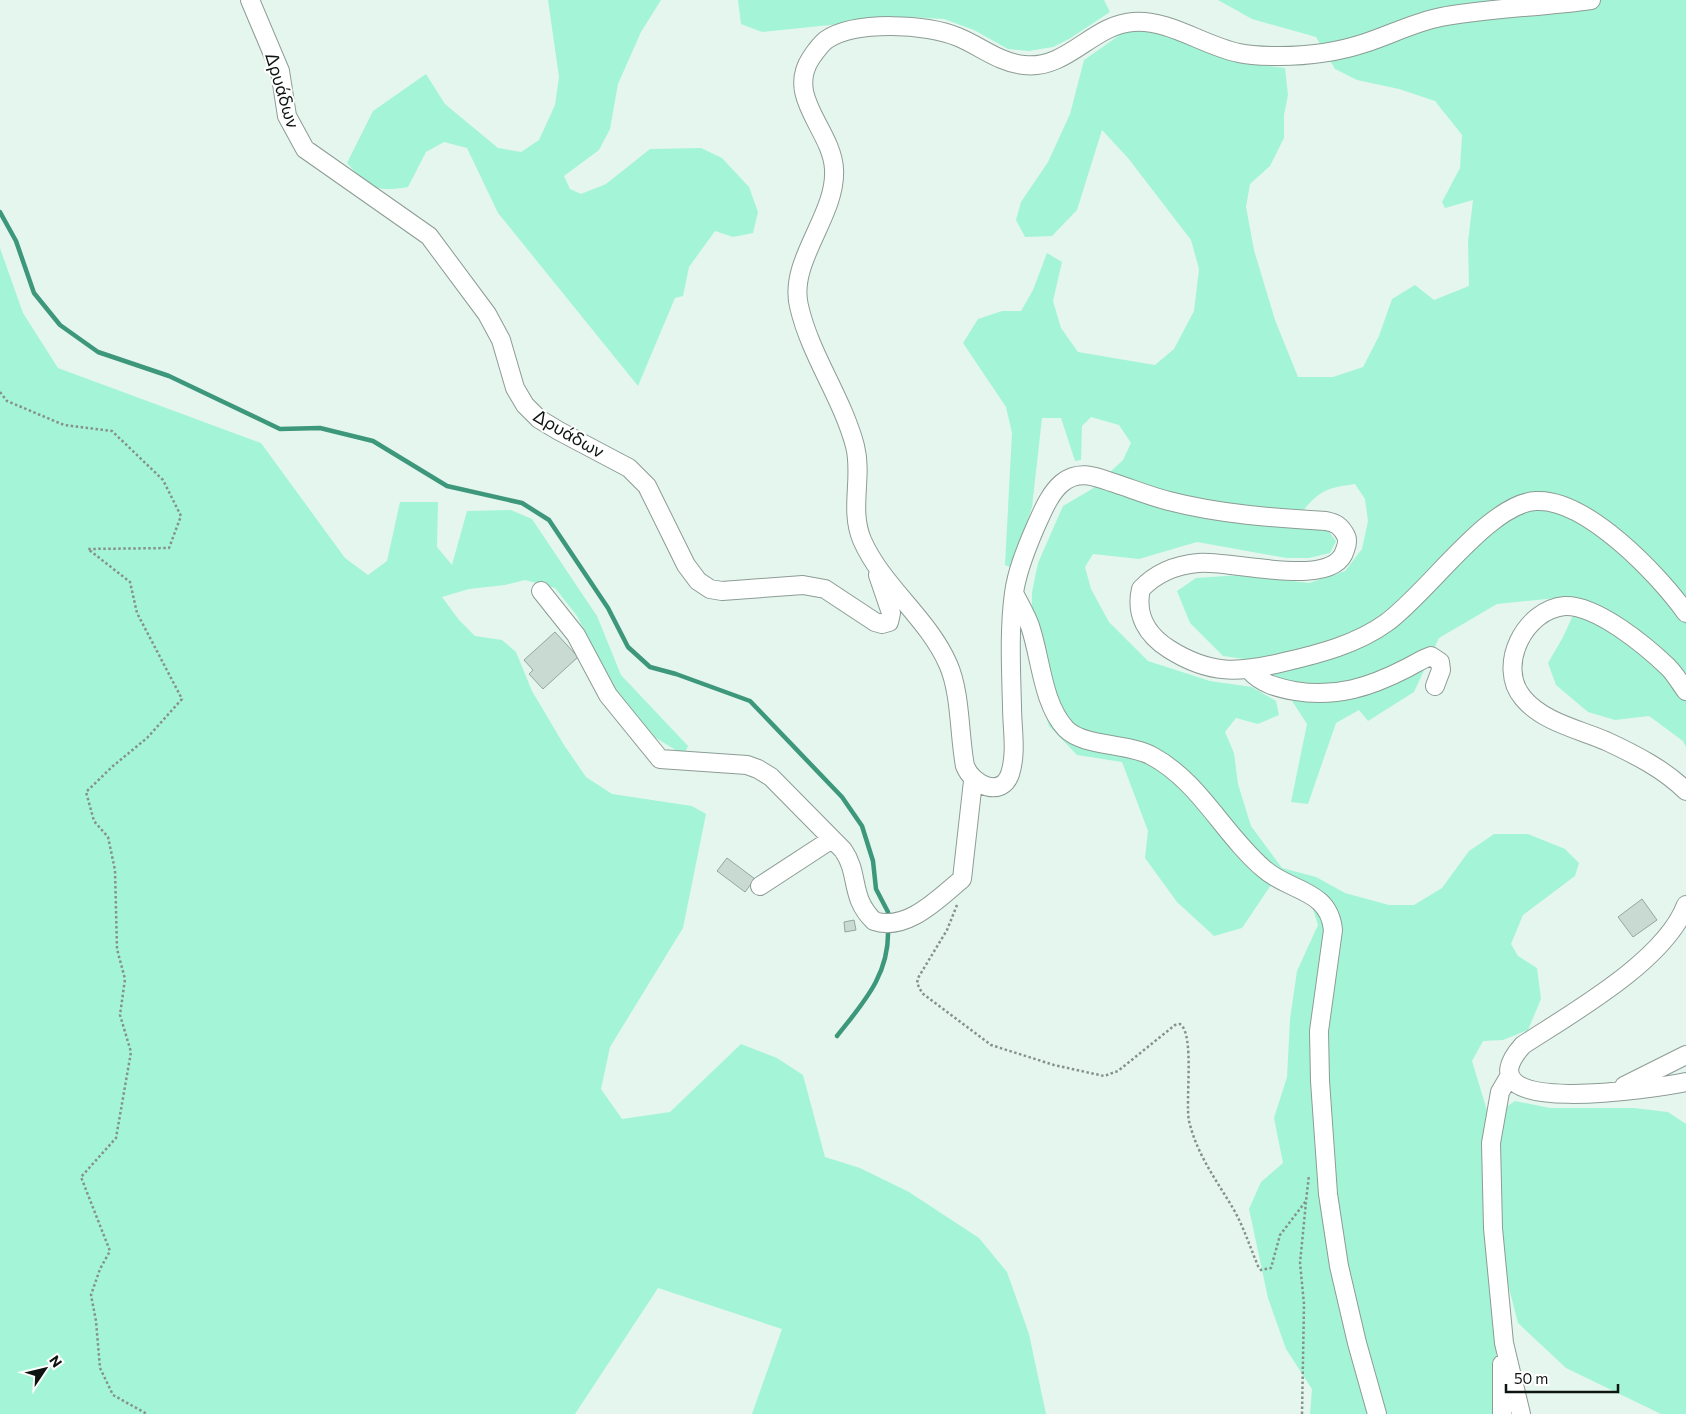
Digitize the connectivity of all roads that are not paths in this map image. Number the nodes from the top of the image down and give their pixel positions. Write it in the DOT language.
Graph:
graph roads {
  1 [pos="250,0"];
  2 [pos="1591,0"];
  3 [pos="874,562"];
  4 [pos="541,591"];
  5 [pos="1014,592"];
  6 [pos="1686,613"];
  7 [pos="1250,671"];
  8 [pos="1435,686"];
  9 [pos="1686,691"];
  10 [pos="973,781"];
  11 [pos="1686,791"];
  12 [pos="832,839"];
  13 [pos="760,886"];
  14 [pos="1686,905"];
  15 [pos="1686,1055"];
  16 [pos="1510,1075"];
  17 [pos="1686,1082"];
  18 [pos="1610,1092"];
  19 [pos="1504,1343"];
  20 [pos="1377,1414"];
  21 [pos="1502,1414"];
  22 [pos="1521,1414"];
  1 -- 3 [label="street, Δρυάδων"];
  2 -- 3 [label="street"];
  3 -- 10 [label="street"];
  4 -- 12 [label="street"];
  5 -- 7 [label="street"];
  5 -- 10 [label="street"];
  5 -- 20 [label="street"];
  6 -- 7 [label="street"];
  7 -- 8 [label="street"];
  9 -- 11 [label="street"];
  10 -- 12 [label="street"];
  12 -- 13 [label="street"];
  14 -- 16 [label="street"];
  15 -- 18 [label="street"];
  16 -- 18 [label="street"];
  16 -- 19 [label="street"];
  17 -- 18 [label="street"];
  19 -- 21 [label="street"];
  19 -- 22 [label="street"];
}
